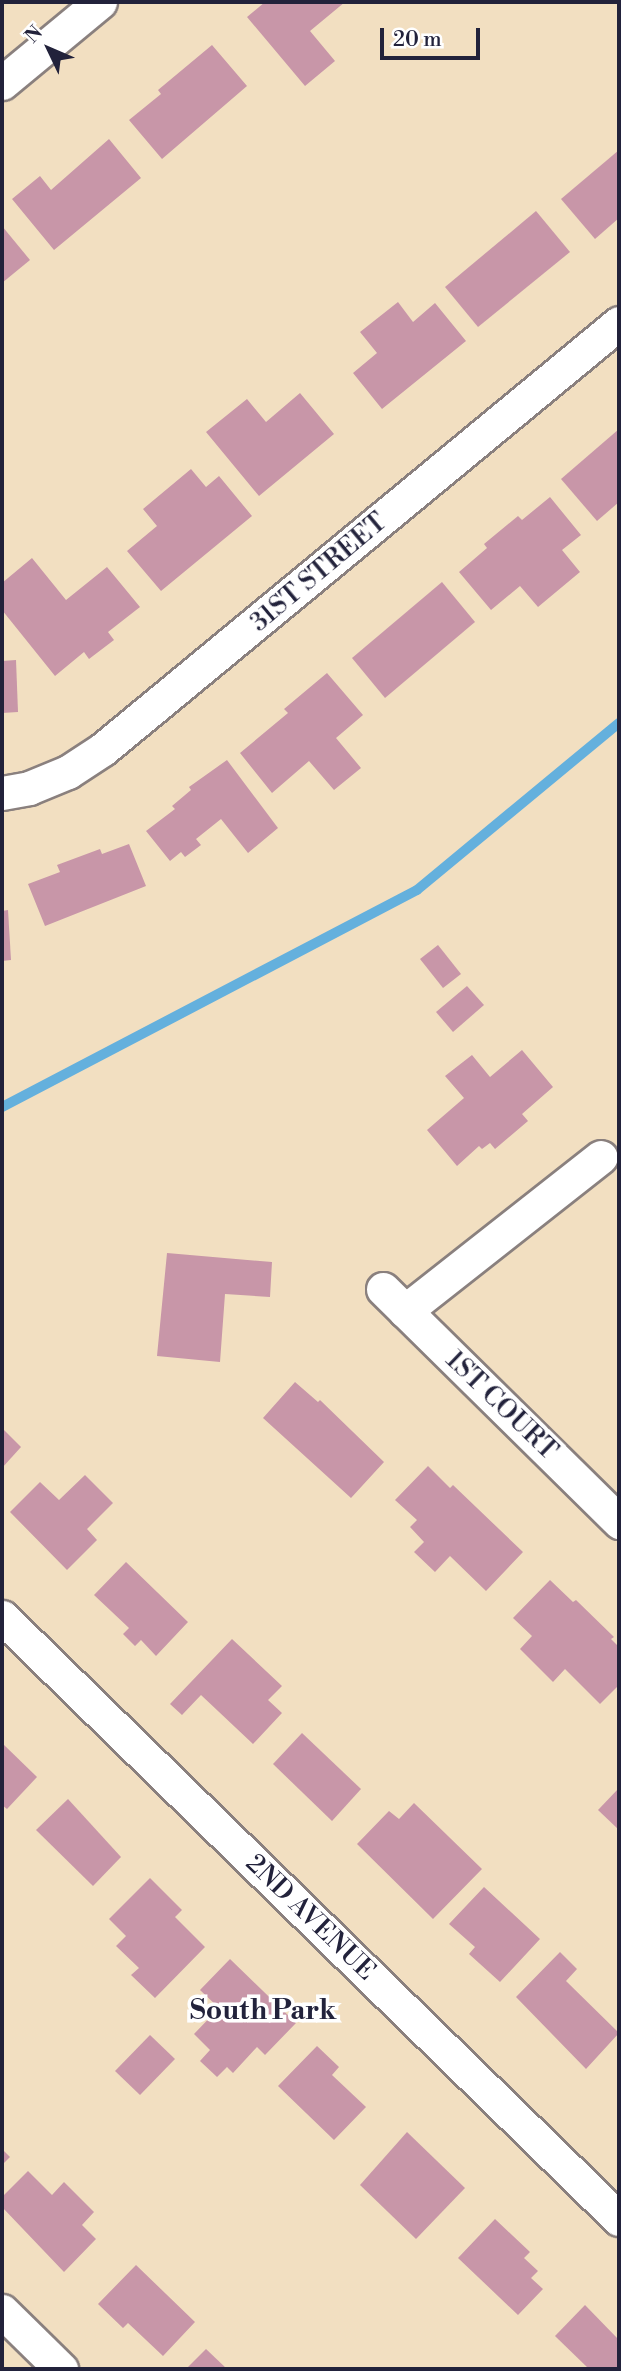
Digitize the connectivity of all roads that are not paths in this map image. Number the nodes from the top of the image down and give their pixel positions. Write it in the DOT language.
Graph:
graph roads {
  1 [pos="100,2"];
  2 [pos="2,83"];
  3 [pos="619,323"];
  4 [pos="2,793"];
  5 [pos="601,1157"];
  6 [pos="619,1522"];
  7 [pos="2,1617"];
  8 [pos="619,2220"];
  9 [pos="2,2311"];
  10 [pos="61,2369"];
  1 -- 2 [label="street"];
  3 -- 4 [label="street, 31ST STREET"];
  5 -- 6 [label="street, 1ST COURT"];
  7 -- 8 [label="street, 2ND AVENUE"];
  9 -- 10 [label="street"];
}
